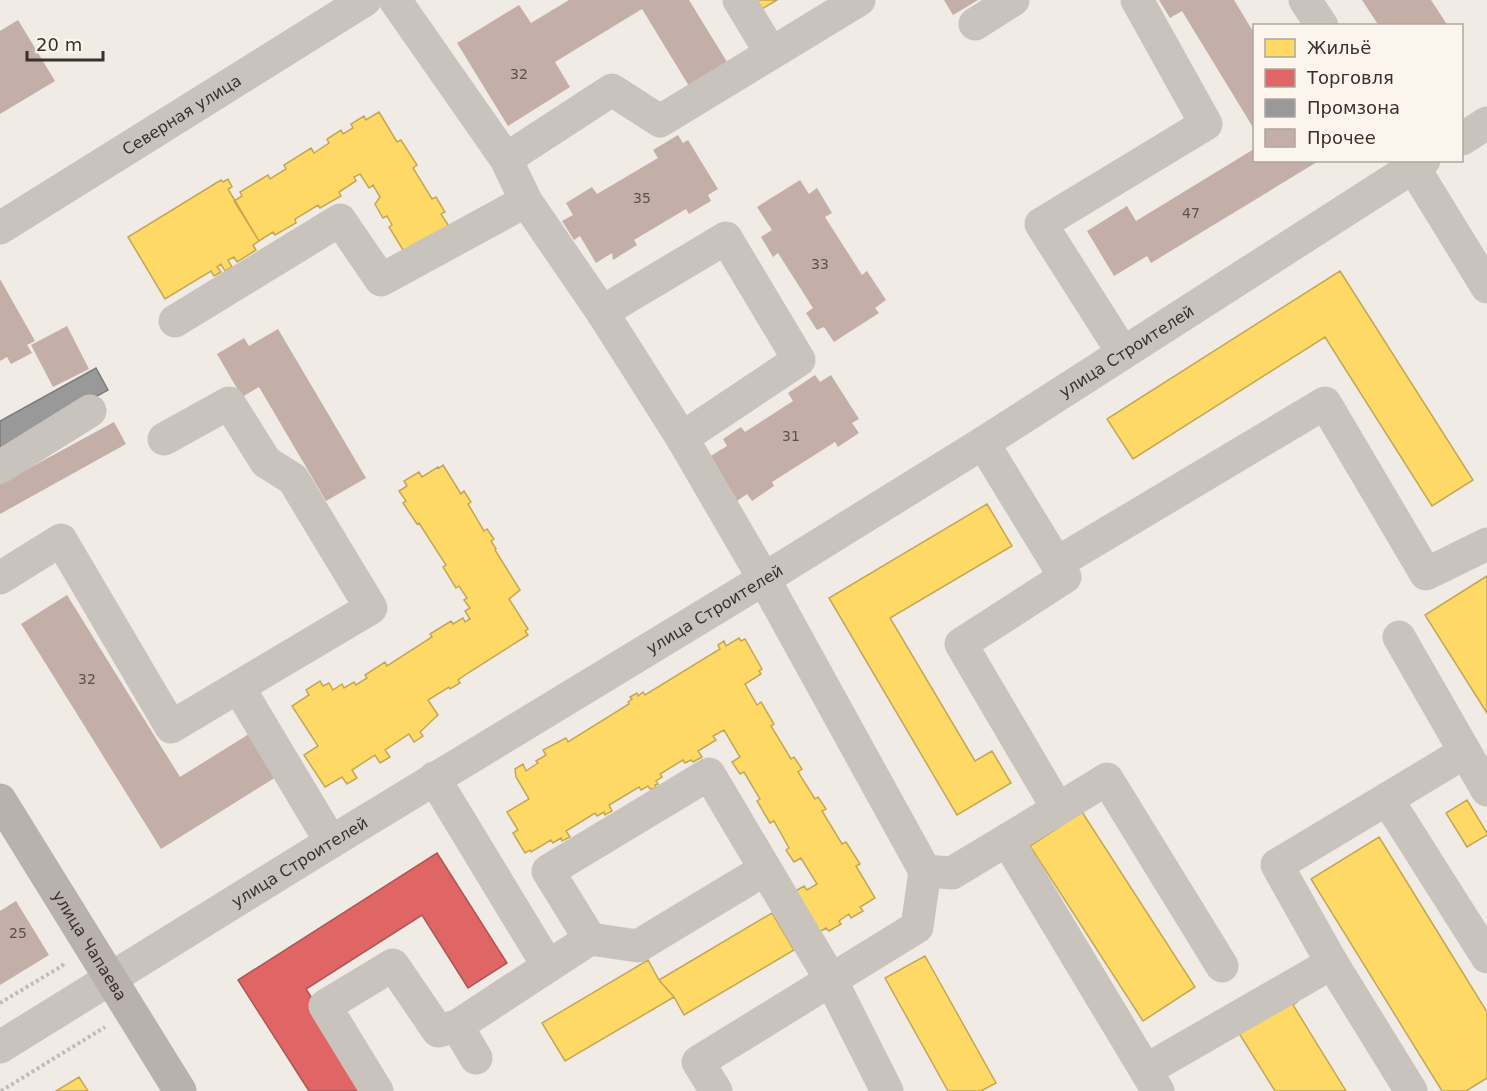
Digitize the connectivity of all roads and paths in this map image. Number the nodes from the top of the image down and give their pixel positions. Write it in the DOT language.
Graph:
graph roads {
  1 [pos="365,0"];
  2 [pos="394,0"];
  3 [pos="739,0"];
  4 [pos="859,0"];
  5 [pos="1013,0"];
  6 [pos="1137,0"];
  7 [pos="1305,0"];
  8 [pos="975,24"];
  9 [pos="1321,24"];
  10 [pos="771,53"];
  11 [pos="1487,123"];
  12 [pos="1463,138"];
  13 [pos="506,159"];
  14 [pos="1416,163"];
  15 [pos="526,201"];
  16 [pos="0,228"];
  17 [pos="1487,287"];
  18 [pos="602,312"];
  19 [pos="175,321"];
  20 [pos="1123,353"];
  21 [pos="90,411"];
  22 [pos="682,438"];
  23 [pos="164,439"];
  24 [pos="983,442"];
  25 [pos="0,467"];
  26 [pos="1487,544"];
  27 [pos="1057,563"];
  28 [pos="0,578"];
  29 [pos="764,579"];
  30 [pos="1400,637"];
  31 [pos="239,688"];
  32 [pos="1466,752"];
  33 [pos="434,778"];
  34 [pos="1487,790"];
  35 [pos="1387,799"];
  36 [pos="1058,808"];
  37 [pos="2,810"];
  38 [pos="1007,840"];
  39 [pos="331,842"];
  40 [pos="765,870"];
  41 [pos="925,871"];
  42 [pos="590,939"];
  43 [pos="1487,957"];
  44 [pos="1332,963"];
  45 [pos="62,966"];
  46 [pos="548,966"];
  47 [pos="1222,966"];
  48 [pos="110,979"];
  49 [pos="831,980"];
  50 [pos="0,1003"];
  51 [pos="457,1026"];
  52 [pos="109,1032"];
  53 [pos="0,1047"];
  54 [pos="476,1058"];
  55 [pos="1152,1080"];
  56 [pos="1,1091"];
  57 [pos="180,1091"];
  58 [pos="377,1091"];
  59 [pos="716,1091"];
  60 [pos="887,1091"];
  61 [pos="1411,1091"];
  1 -- 16 [label="street, Северная улица"];
  2 -- 13 [label="street"];
  3 -- 10 [label="street"];
  4 -- 10 [label="street"];
  5 -- 8 [label="street"];
  6 -- 20 [label="street"];
  7 -- 9 [label="street"];
  10 -- 13 [label="street"];
  11 -- 12 [label="street"];
  13 -- 15 [label="street"];
  14 -- 17 [label="street"];
  14 -- 20 [label="street, улица Строителей"];
  15 -- 18 [label="street"];
  15 -- 19 [label="street"];
  18 -- 22 [label="street"];
  18 -- 22 [label="street"];
  20 -- 24 [label="street, улица Строителей"];
  21 -- 25 [label="street"];
  22 -- 29 [label="street"];
  23 -- 31 [label="street"];
  24 -- 27 [label="street"];
  24 -- 29 [label="street, улица Строителей"];
  26 -- 27 [label="street"];
  27 -- 36 [label="street"];
  28 -- 31 [label="street"];
  29 -- 33 [label="street, улица Строителей"];
  29 -- 41 [label="street"];
  30 -- 32 [label="street"];
  31 -- 39 [label="street"];
  32 -- 34 [label="street"];
  32 -- 35 [label="street"];
  33 -- 39 [label="street, улица Строителей"];
  33 -- 46 [label="street"];
  35 -- 43 [label="street"];
  35 -- 44 [label="street"];
  36 -- 38 [label="street"];
  36 -- 47 [label="street"];
  37 -- 48 [label="main road, улица Чапаева"];
  38 -- 41 [label="street"];
  38 -- 55 [label="street"];
  39 -- 48 [label="street, улица Строителей"];
  40 -- 42 [label="street"];
  40 -- 42 [label="street"];
  40 -- 49 [label="street"];
  41 -- 49 [label="street"];
  42 -- 46 [label="street"];
  44 -- 55 [label="street"];
  44 -- 61 [label="street"];
  45 -- 50 [label="path"];
  46 -- 51 [label="street"];
  48 -- 53 [label="street, улица Строителей"];
  48 -- 57 [label="main road, улица Чапаева"];
  49 -- 59 [label="street"];
  49 -- 60 [label="street"];
  51 -- 54 [label="street"];
  51 -- 58 [label="street"];
  52 -- 56 [label="path"];
}
